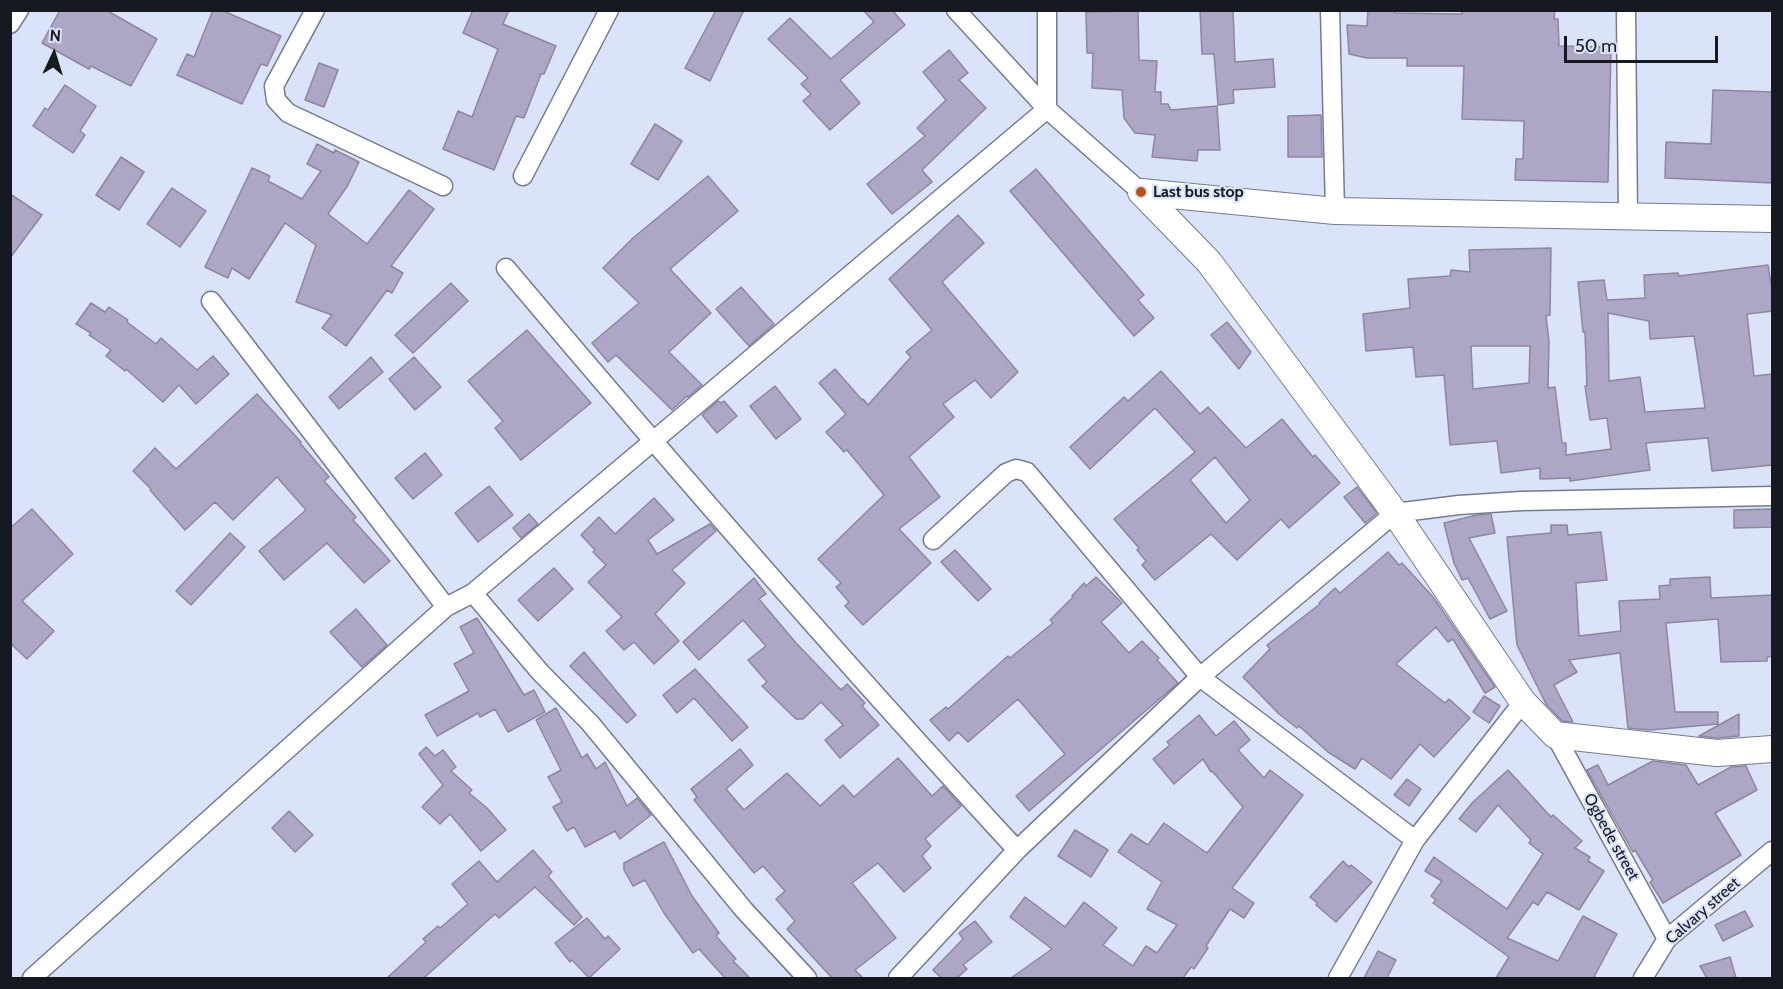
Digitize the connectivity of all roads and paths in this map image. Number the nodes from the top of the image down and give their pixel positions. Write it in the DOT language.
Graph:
graph roads {
  1 [pos="19,10"];
  2 [pos="315,10"];
  3 [pos="609,10"];
  4 [pos="956,10"];
  5 [pos="1047,10"];
  6 [pos="1330,10"];
  7 [pos="1626,10"];
  8 [pos="10,24"];
  9 [pos="1047,110"];
  10 [pos="523,176"];
  11 [pos="443,186"];
  12 [pos="1141,192"];
  13 [pos="1335,211"];
  14 [pos="1628,217"];
  15 [pos="1773,219"];
  16 [pos="506,268"];
  17 [pos="211,301"];
  18 [pos="653,442"];
  19 [pos="1773,496"];
  20 [pos="1395,513"];
  21 [pos="933,540"];
  22 [pos="473,593"];
  23 [pos="446,607"];
  24 [pos="1200,677"];
  25 [pos="1523,702"];
  26 [pos="1555,735"];
  27 [pos="1773,749"];
  28 [pos="1414,840"];
  29 [pos="1017,850"];
  30 [pos="1773,851"];
  31 [pos="1667,939"];
  32 [pos="32,978"];
  33 [pos="807,978"];
  34 [pos="898,978"];
  35 [pos="1338,978"];
  36 [pos="1643,978"];
  1 -- 8 [label="street"];
  2 -- 11 [label="street"];
  3 -- 10 [label="street"];
  4 -- 9 [label="street"];
  5 -- 9 [label="street"];
  6 -- 13 [label="street"];
  7 -- 14 [label="street"];
  9 -- 12 [label="street"];
  9 -- 18 [label="street"];
  12 -- 13 [label="street"];
  12 -- 20 [label="street"];
  13 -- 14 [label="street"];
  14 -- 15 [label="street"];
  16 -- 18 [label="street"];
  17 -- 23 [label="street"];
  18 -- 22 [label="street"];
  18 -- 29 [label="street"];
  19 -- 20 [label="street"];
  20 -- 24 [label="street"];
  20 -- 25 [label="street"];
  21 -- 24 [label="street"];
  22 -- 23 [label="street"];
  22 -- 33 [label="street"];
  23 -- 32 [label="street"];
  24 -- 28 [label="street"];
  24 -- 29 [label="street"];
  25 -- 26 [label="street"];
  25 -- 28 [label="street"];
  26 -- 27 [label="street"];
  26 -- 31 [label="street, Ogbede street"];
  28 -- 35 [label="street"];
  29 -- 34 [label="street"];
  30 -- 31 [label="street, Calvary street"];
  31 -- 36 [label="street, Calvary street"];
}
